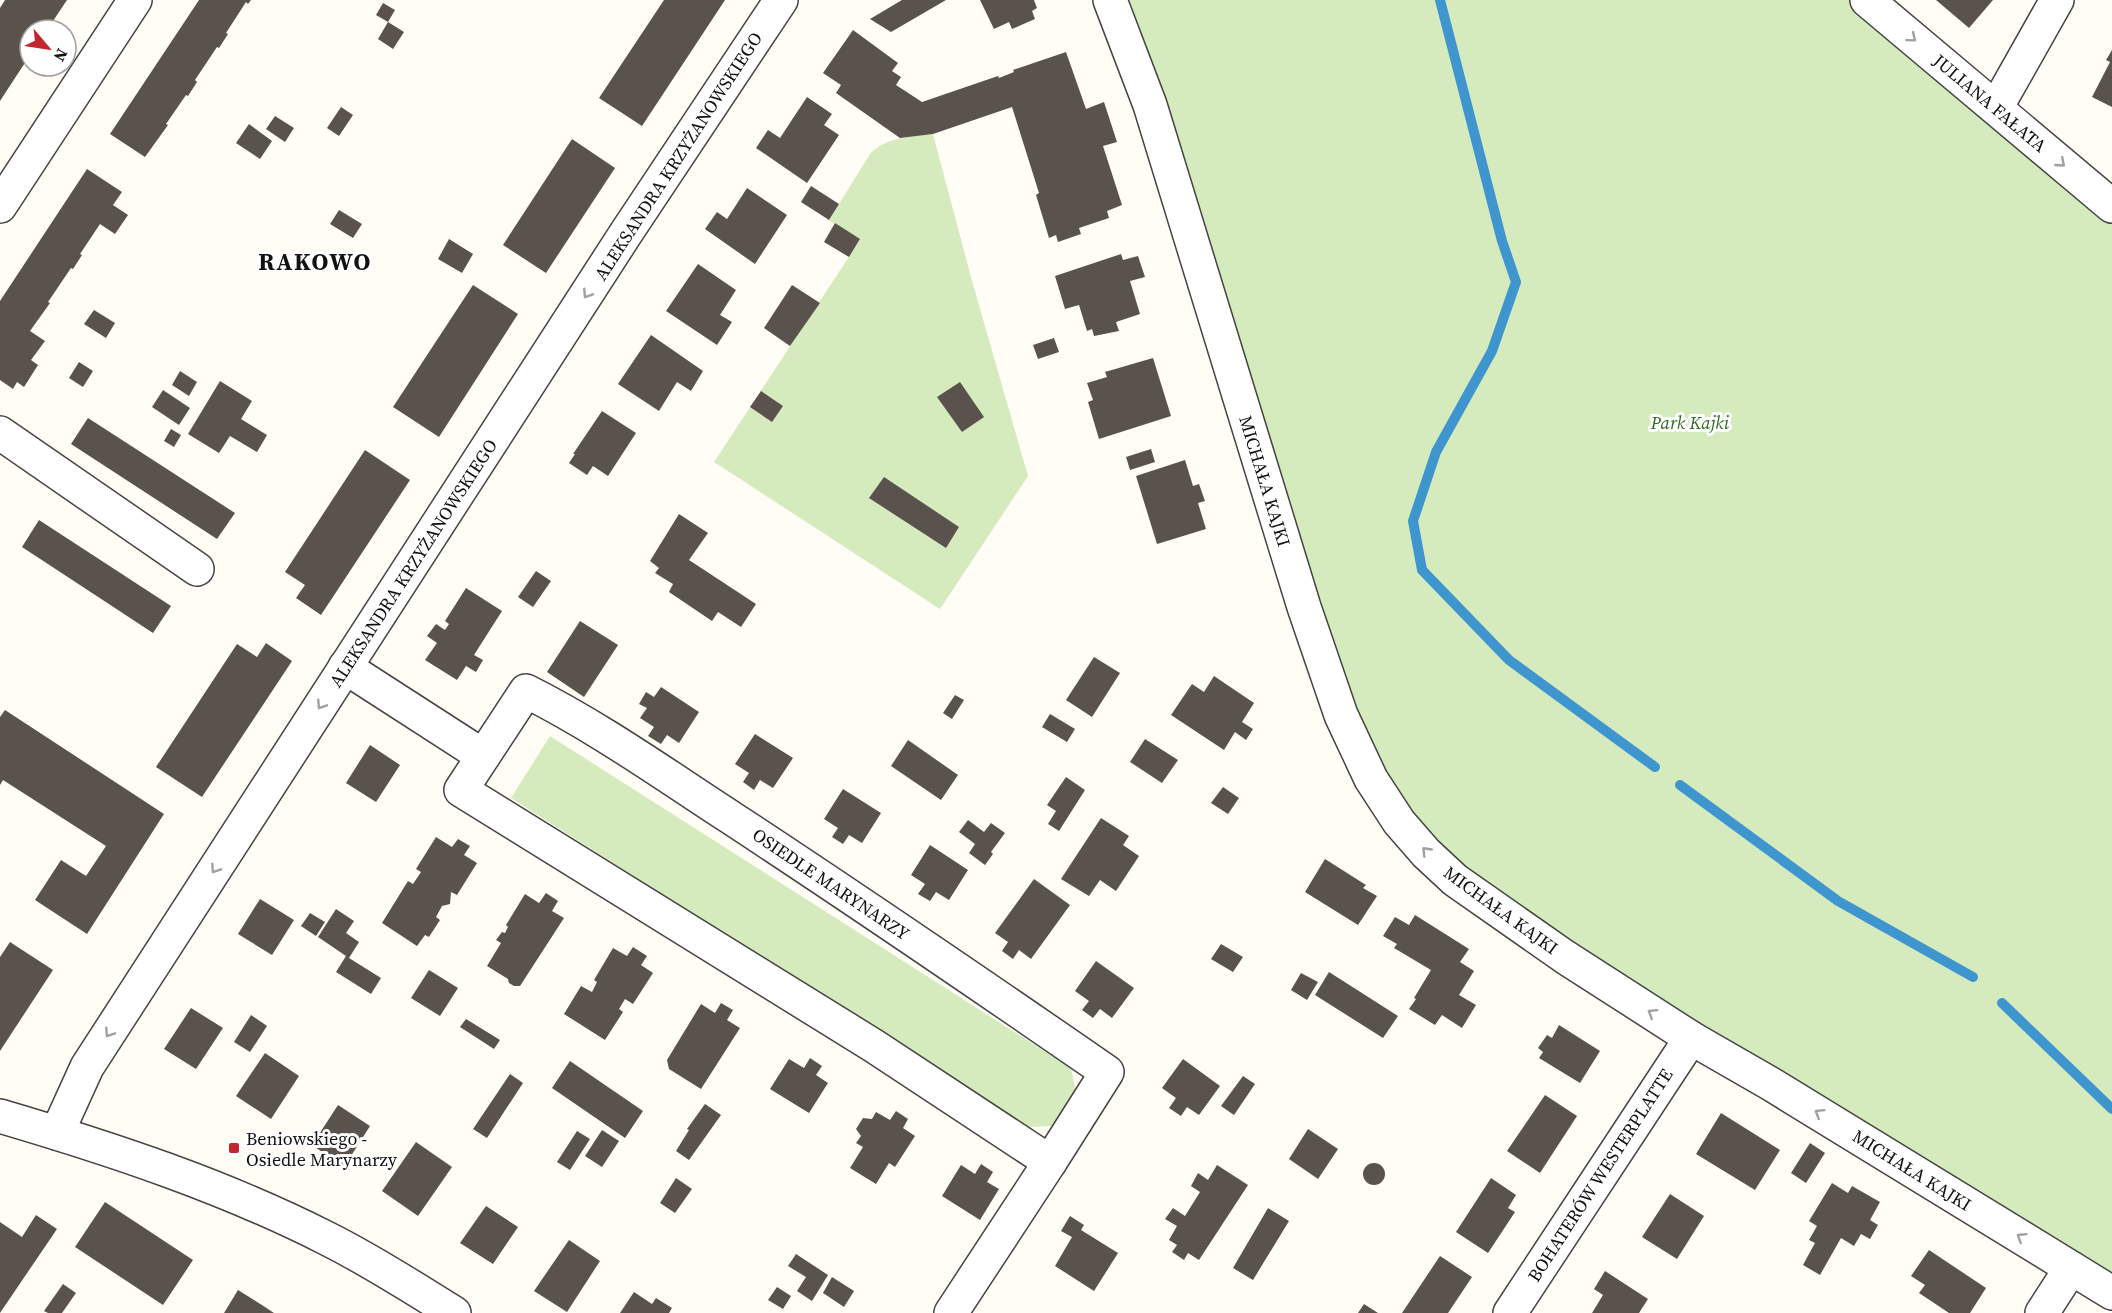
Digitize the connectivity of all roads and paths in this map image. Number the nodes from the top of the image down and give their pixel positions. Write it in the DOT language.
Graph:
graph roads {
  1 [pos="135,0"];
  2 [pos="781,0"];
  3 [pos="1110,0"];
  4 [pos="1867,0"];
  5 [pos="2057,0"];
  6 [pos="1996,108"];
  7 [pos="0,206"];
  8 [pos="2112,206"];
  9 [pos="0,433"];
  10 [pos="197,569"];
  11 [pos="345,667"];
  12 [pos="483,756"];
  13 [pos="1691,1038"];
  14 [pos="0,1116"];
  15 [pos="57,1133"];
  16 [pos="1050,1162"];
  17 [pos="2072,1268"];
  18 [pos="2112,1293"];
  19 [pos="441,1310"];
  20 [pos="951,1313"];
  21 [pos="1510,1313"];
  22 [pos="2043,1313"];
  1 -- 7 [label="street"];
  2 -- 11 [label="street, ALEKSANDRA KRZYŻANOWSKIEGO, one-way"];
  13 -- 3 [label="street, MICHAŁA KAJKI, one-way"];
  4 -- 6 [label="street, JULIANA FAŁATA, one-way"];
  5 -- 6 [label="street"];
  6 -- 8 [label="street, JULIANA FAŁATA, one-way"];
  9 -- 10 [label="street"];
  11 -- 12 [label="street"];
  11 -- 15 [label="street, ALEKSANDRA KRZYŻANOWSKIEGO, one-way"];
  12 -- 16 [label="street, OSIEDLE MARYNARZY"];
  12 -- 16 [label="street, OSIEDLE MARYNARZY"];
  17 -- 13 [label="street, MICHAŁA KAJKI, one-way"];
  13 -- 21 [label="street, BOHATERÓW WESTERPLATTE"];
  14 -- 15 [label="street"];
  15 -- 19 [label="street"];
  16 -- 20 [label="street, OSIEDLE MARYNARZY"];
  17 -- 18 [label="street, MICHAŁA KAJKI"];
  17 -- 22 [label="street"];
}
